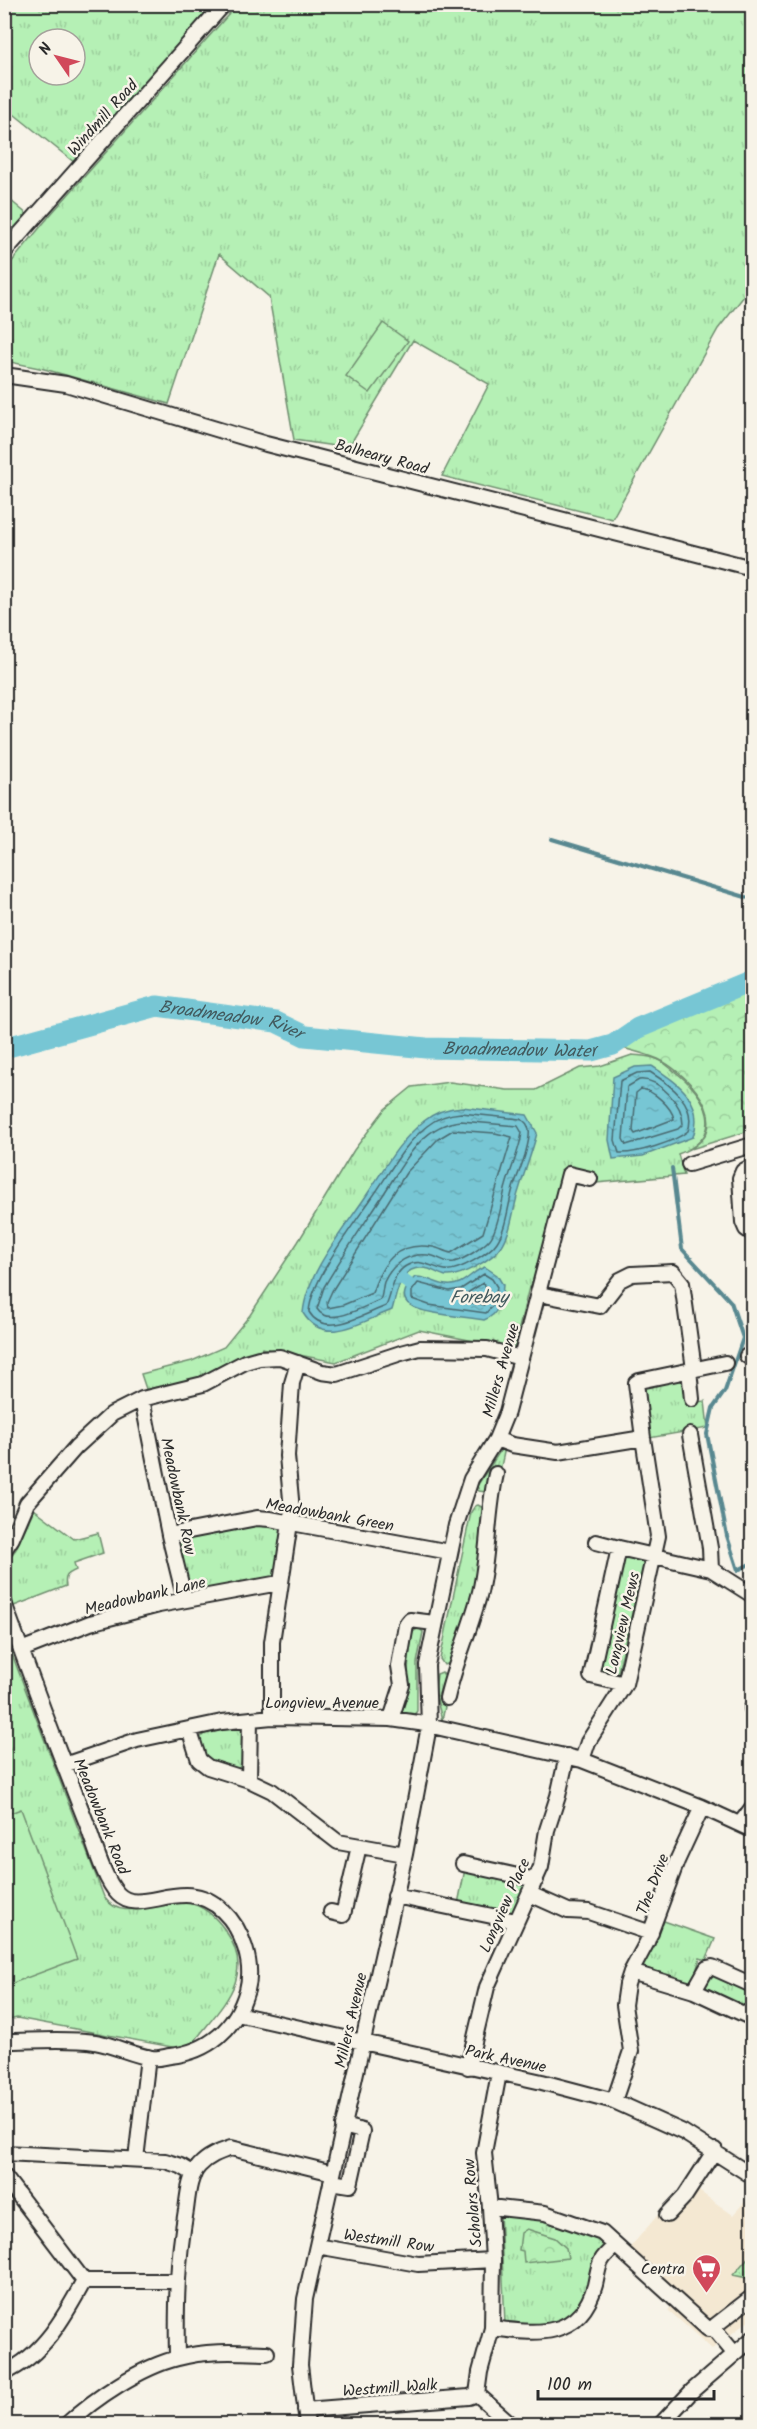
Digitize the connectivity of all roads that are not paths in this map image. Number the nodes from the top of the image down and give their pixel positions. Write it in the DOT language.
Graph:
graph roads {
  1 [pos="224,4"];
  2 [pos="4,252"];
  3 [pos="4,375"];
  4 [pos="753,568"];
  5 [pos="753,1145"];
  6 [pos="689,1164"];
  7 [pos="753,1166"];
  8 [pos="590,1179"];
  9 [pos="753,1233"];
  10 [pos="539,1294"];
  11 [pos="520,1358"];
  12 [pos="298,1363"];
  13 [pos="725,1363"];
  14 [pos="692,1369"];
  15 [pos="142,1399"];
  16 [pos="692,1399"];
  17 [pos="690,1436"];
  18 [pos="643,1438"];
  19 [pos="496,1439"];
  20 [pos="496,1474"];
  21 [pos="465,1493"];
  22 [pos="490,1500"];
  23 [pos="291,1522"];
  24 [pos="169,1535"];
  25 [pos="596,1542"];
  26 [pos="619,1548"];
  27 [pos="4,1550"];
  28 [pos="450,1552"];
  29 [pos="654,1555"];
  30 [pos="711,1569"];
  31 [pos="279,1583"];
  32 [pos="753,1595"];
  33 [pos="185,1600"];
  34 [pos="4,1603"];
  35 [pos="434,1623"];
  36 [pos="21,1650"];
  37 [pos="427,1665"];
  38 [pos="453,1670"];
  39 [pos="625,1684"];
  40 [pos="447,1698"];
  41 [pos="273,1717"];
  42 [pos="250,1719"];
  43 [pos="391,1719"];
  44 [pos="429,1726"];
  45 [pos="189,1729"];
  46 [pos="567,1756"];
  47 [pos="582,1760"];
  48 [pos="64,1765"];
  49 [pos="249,1780"];
  50 [pos="702,1807"];
  51 [pos="753,1808"];
  52 [pos="747,1827"];
  53 [pos="359,1846"];
  54 [pos="405,1854"];
  55 [pos="463,1864"];
  56 [pos="536,1880"];
  57 [pos="530,1894"];
  58 [pos="395,1896"];
  59 [pos="331,1912"];
  60 [pos="516,1921"];
  61 [pos="651,1932"];
  62 [pos="631,1972"];
  63 [pos="753,1985"];
  64 [pos="694,1991"];
  65 [pos="237,2014"];
  66 [pos="753,2018"];
  67 [pos="4,2041"];
  68 [pos="361,2043"];
  69 [pos="148,2057"];
  70 [pos="468,2067"];
  71 [pos="499,2073"];
  72 [pos="614,2101"];
  73 [pos="343,2126"];
  74 [pos="715,2150"];
  75 [pos="4,2153"];
  76 [pos="136,2159"];
  77 [pos="194,2174"];
  78 [pos="4,2176"];
  79 [pos="753,2176"];
  80 [pos="332,2177"];
  81 [pos="490,2207"];
  82 [pos="667,2215"];
  83 [pos="317,2246"];
  84 [pos="615,2246"];
  85 [pos="493,2260"];
  86 [pos="84,2281"];
  87 [pos="176,2281"];
  88 [pos="753,2297"];
  89 [pos="492,2328"];
  90 [pos="714,2329"];
  91 [pos="753,2339"];
  92 [pos="267,2353"];
  93 [pos="734,2353"];
  94 [pos="177,2358"];
  95 [pos="4,2373"];
  96 [pos="477,2394"];
  97 [pos="305,2410"];
  98 [pos="67,2424"];
  99 [pos="307,2424"];
  100 [pos="511,2424"];
  101 [pos="661,2424"];
  1 -- 2 [label="street, Windmill Road"];
  3 -- 4 [label="street, Balheary Road"];
  5 -- 6 [label="street"];
  7 -- 9 [label="street"];
  8 -- 10 [label="street, Millers Avenue"];
  10 -- 11 [label="street, Millers Avenue"];
  10 -- 14 [label="street"];
  11 -- 12 [label="street"];
  11 -- 19 [label="street, Millers Avenue"];
  12 -- 15 [label="street"];
  12 -- 23 [label="street"];
  13 -- 14 [label="street"];
  14 -- 16 [label="street"];
  14 -- 18 [label="street, Longview Mews"];
  15 -- 24 [label="street, Meadowbank Row"];
  15 -- 27 [label="street"];
  17 -- 30 [label="street"];
  18 -- 19 [label="street"];
  18 -- 29 [label="street, Longview Mews"];
  19 -- 21 [label="street, Millers Avenue"];
  20 -- 22 [label="street"];
  21 -- 22 [label="street"];
  21 -- 28 [label="street, Millers Avenue"];
  22 -- 38 [label="street"];
  23 -- 24 [label="street, Meadowbank Green"];
  23 -- 28 [label="street, Meadowbank Green"];
  23 -- 31 [label="street"];
  24 -- 33 [label="street, Meadowbank Row"];
  25 -- 26 [label="street"];
  26 -- 29 [label="street"];
  26 -- 39 [label="street"];
  28 -- 35 [label="street, Millers Avenue"];
  29 -- 30 [label="street"];
  29 -- 39 [label="street, Longview Mews"];
  30 -- 32 [label="street"];
  31 -- 33 [label="street, Meadowbank Lane"];
  31 -- 41 [label="street"];
  33 -- 36 [label="street, Meadowbank Lane"];
  34 -- 36 [label="street, Meadowbank Road"];
  35 -- 37 [label="street, Millers Avenue"];
  35 -- 43 [label="street"];
  36 -- 48 [label="street, Meadowbank Road"];
  37 -- 38 [label="street"];
  37 -- 44 [label="street, Millers Avenue"];
  38 -- 40 [label="street"];
  39 -- 47 [label="street, Longview Mews"];
  41 -- 42 [label="street, Longview Avenue"];
  41 -- 43 [label="street, Longview Avenue"];
  42 -- 45 [label="street, Longview Avenue"];
  42 -- 49 [label="street"];
  43 -- 44 [label="street, Longview Avenue"];
  44 -- 46 [label="street, Longview Avenue"];
  44 -- 54 [label="street, Millers Avenue"];
  45 -- 48 [label="street, Longview Avenue"];
  45 -- 49 [label="street"];
  46 -- 47 [label="street, Longview Avenue"];
  46 -- 56 [label="street, Longview Place"];
  47 -- 50 [label="street, Longview Avenue"];
  48 -- 65 [label="street, Meadowbank Road"];
  49 -- 53 [label="street"];
  50 -- 52 [label="street"];
  50 -- 61 [label="street, The Drive"];
  51 -- 52 [label="street"];
  53 -- 54 [label="street"];
  53 -- 59 [label="street"];
  54 -- 58 [label="street, Millers Avenue"];
  55 -- 56 [label="street"];
  56 -- 57 [label="street, Longview Place"];
  57 -- 60 [label="street, Longview Place"];
  57 -- 61 [label="street"];
  58 -- 60 [label="street"];
  58 -- 68 [label="street, Millers Avenue"];
  60 -- 70 [label="street, Longview Place"];
  61 -- 62 [label="street, The Drive"];
  62 -- 64 [label="street"];
  62 -- 72 [label="street, The Drive"];
  63 -- 64 [label="street"];
  64 -- 66 [label="street"];
  65 -- 68 [label="street, Park Avenue"];
  65 -- 69 [label="street, Meadowbank Road"];
  67 -- 69 [label="street"];
  68 -- 70 [label="street, Park Avenue"];
  68 -- 73 [label="street, Millers Avenue"];
  69 -- 76 [label="street"];
  70 -- 71 [label="street, Park Avenue"];
  71 -- 72 [label="street, Park Avenue"];
  71 -- 81 [label="street, Scholars Row"];
  72 -- 74 [label="street, Park Avenue"];
  73 -- 80 [label="street, Millers Avenue"];
  73 -- 80 [label="street"];
  74 -- 79 [label="street, Park Avenue"];
  74 -- 82 [label="street"];
  75 -- 76 [label="street"];
  76 -- 77 [label="street"];
  77 -- 80 [label="street"];
  77 -- 87 [label="street"];
  78 -- 86 [label="street"];
  80 -- 83 [label="street, Millers Avenue"];
  81 -- 84 [label="street"];
  81 -- 85 [label="street, Scholars Row"];
  83 -- 85 [label="street, Westmill Row"];
  83 -- 97 [label="street, Millers Avenue"];
  84 -- 89 [label="street"];
  84 -- 90 [label="street"];
  85 -- 89 [label="street, Scholars Row"];
  86 -- 87 [label="street"];
  86 -- 95 [label="street"];
  87 -- 94 [label="street"];
  88 -- 90 [label="street"];
  89 -- 96 [label="street, Scholars Row"];
  90 -- 93 [label="street"];
  91 -- 93 [label="street"];
  92 -- 94 [label="street"];
  93 -- 101 [label="street"];
  94 -- 98 [label="street"];
  96 -- 97 [label="street, Westmill Walk"];
  96 -- 100 [label="street"];
  97 -- 99 [label="street, Millers Avenue"];
}
